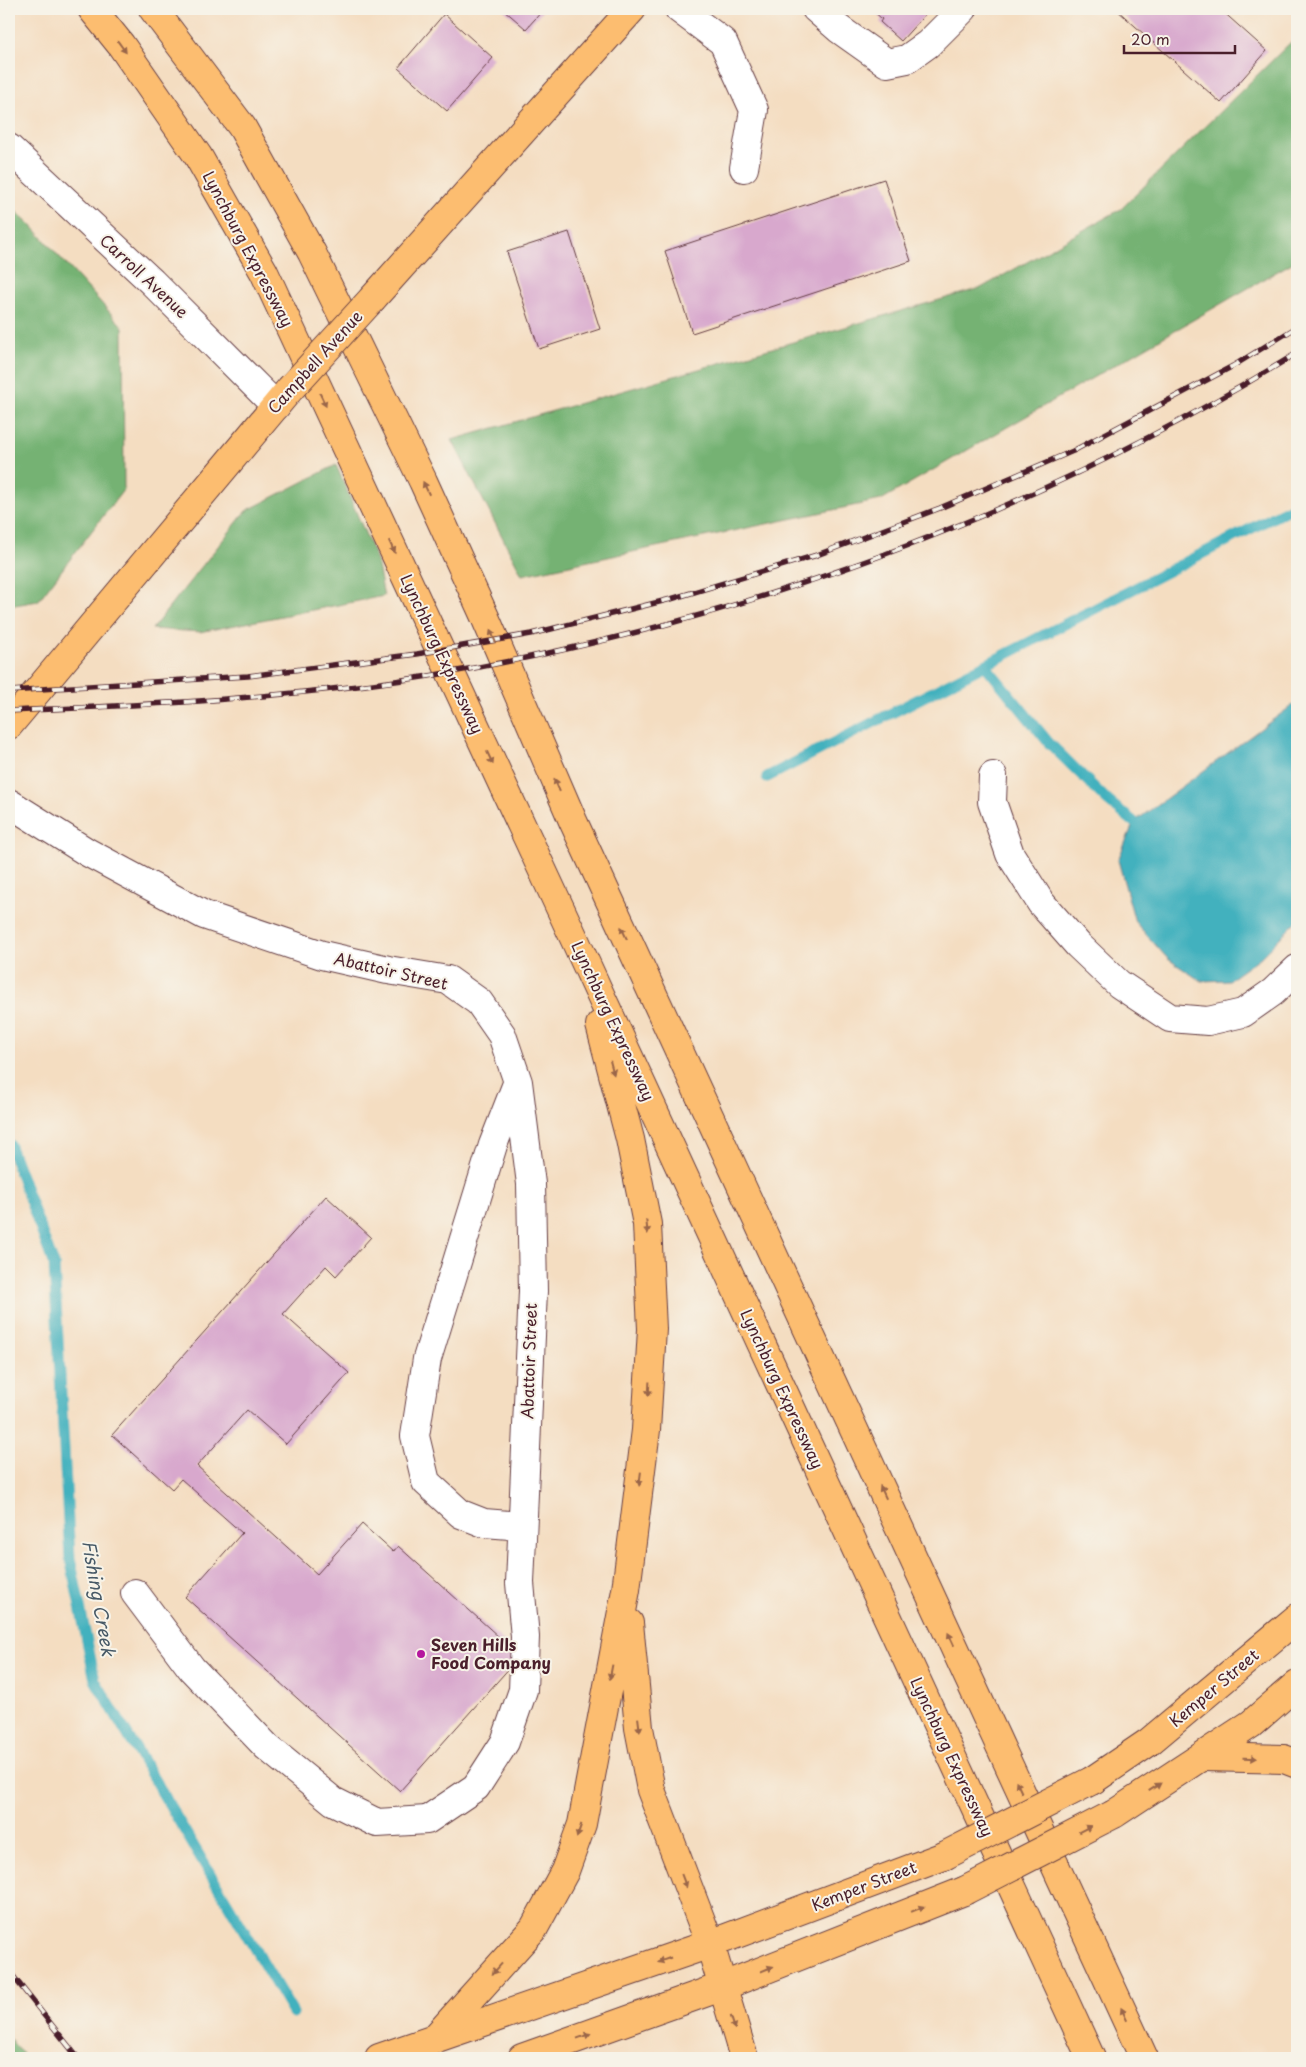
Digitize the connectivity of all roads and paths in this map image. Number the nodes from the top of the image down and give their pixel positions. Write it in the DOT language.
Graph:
graph roads {
  1 [pos="92,9"];
  2 [pos="153,9"];
  3 [pos="632,9"];
  4 [pos="679,9"];
  5 [pos="816,9"];
  6 [pos="964,9"];
  7 [pos="9,148"];
  8 [pos="744,168"];
  9 [pos="283,397"];
  10 [pos="9,725"];
  11 [pos="993,776"];
  12 [pos="9,803"];
  13 [pos="582,953"];
  14 [pos="1297,969"];
  15 [pos="518,1082"];
  16 [pos="522,1526"];
  17 [pos="626,1590"];
  18 [pos="136,1593"];
  19 [pos="1297,1619"];
  20 [pos="1297,1684"];
  21 [pos="1202,1757"];
  22 [pos="1297,1764"];
  23 [pos="710,1944"];
  24 [pos="721,1987"];
  25 [pos="435,2038"];
  26 [pos="379,2058"];
  27 [pos="522,2058"];
  28 [pos="744,2058"];
  29 [pos="1091,2058"];
  30 [pos="1144,2058"];
  1 -- 13 [label="main road, Lynchburg Expressway, one-way"];
  30 -- 2 [label="main road, one-way"];
  3 -- 9 [label="main road, Campbell Avenue, bridge"];
  4 -- 8 [label="street"];
  5 -- 6 [label="street"];
  7 -- 9 [label="street, Carroll Avenue"];
  9 -- 10 [label="main road, Campbell Avenue"];
  11 -- 14 [label="street"];
  12 -- 15 [label="street, Abattoir Street"];
  13 -- 17 [label="main road, one-way"];
  13 -- 29 [label="main road, Lynchburg Expressway"];
  15 -- 16 [label="street, Abattoir Street"];
  15 -- 16 [label="street"];
  16 -- 18 [label="street, Abattoir Street"];
  17 -- 23 [label="main road, one-way"];
  17 -- 25 [label="main road, one-way"];
  19 -- 23 [label="main road, Kemper Street, bridge"];
  20 -- 21 [label="main road"];
  21 -- 22 [label="main road, one-way"];
  24 -- 21 [label="main road, one-way, bridge"];
  23 -- 24 [label="main road"];
  23 -- 25 [label="main road, Kemper Street, one-way"];
  27 -- 24 [label="main road, one-way"];
  24 -- 28 [label="main road, one-way"];
  25 -- 26 [label="main road, Kemper Street"];
}
